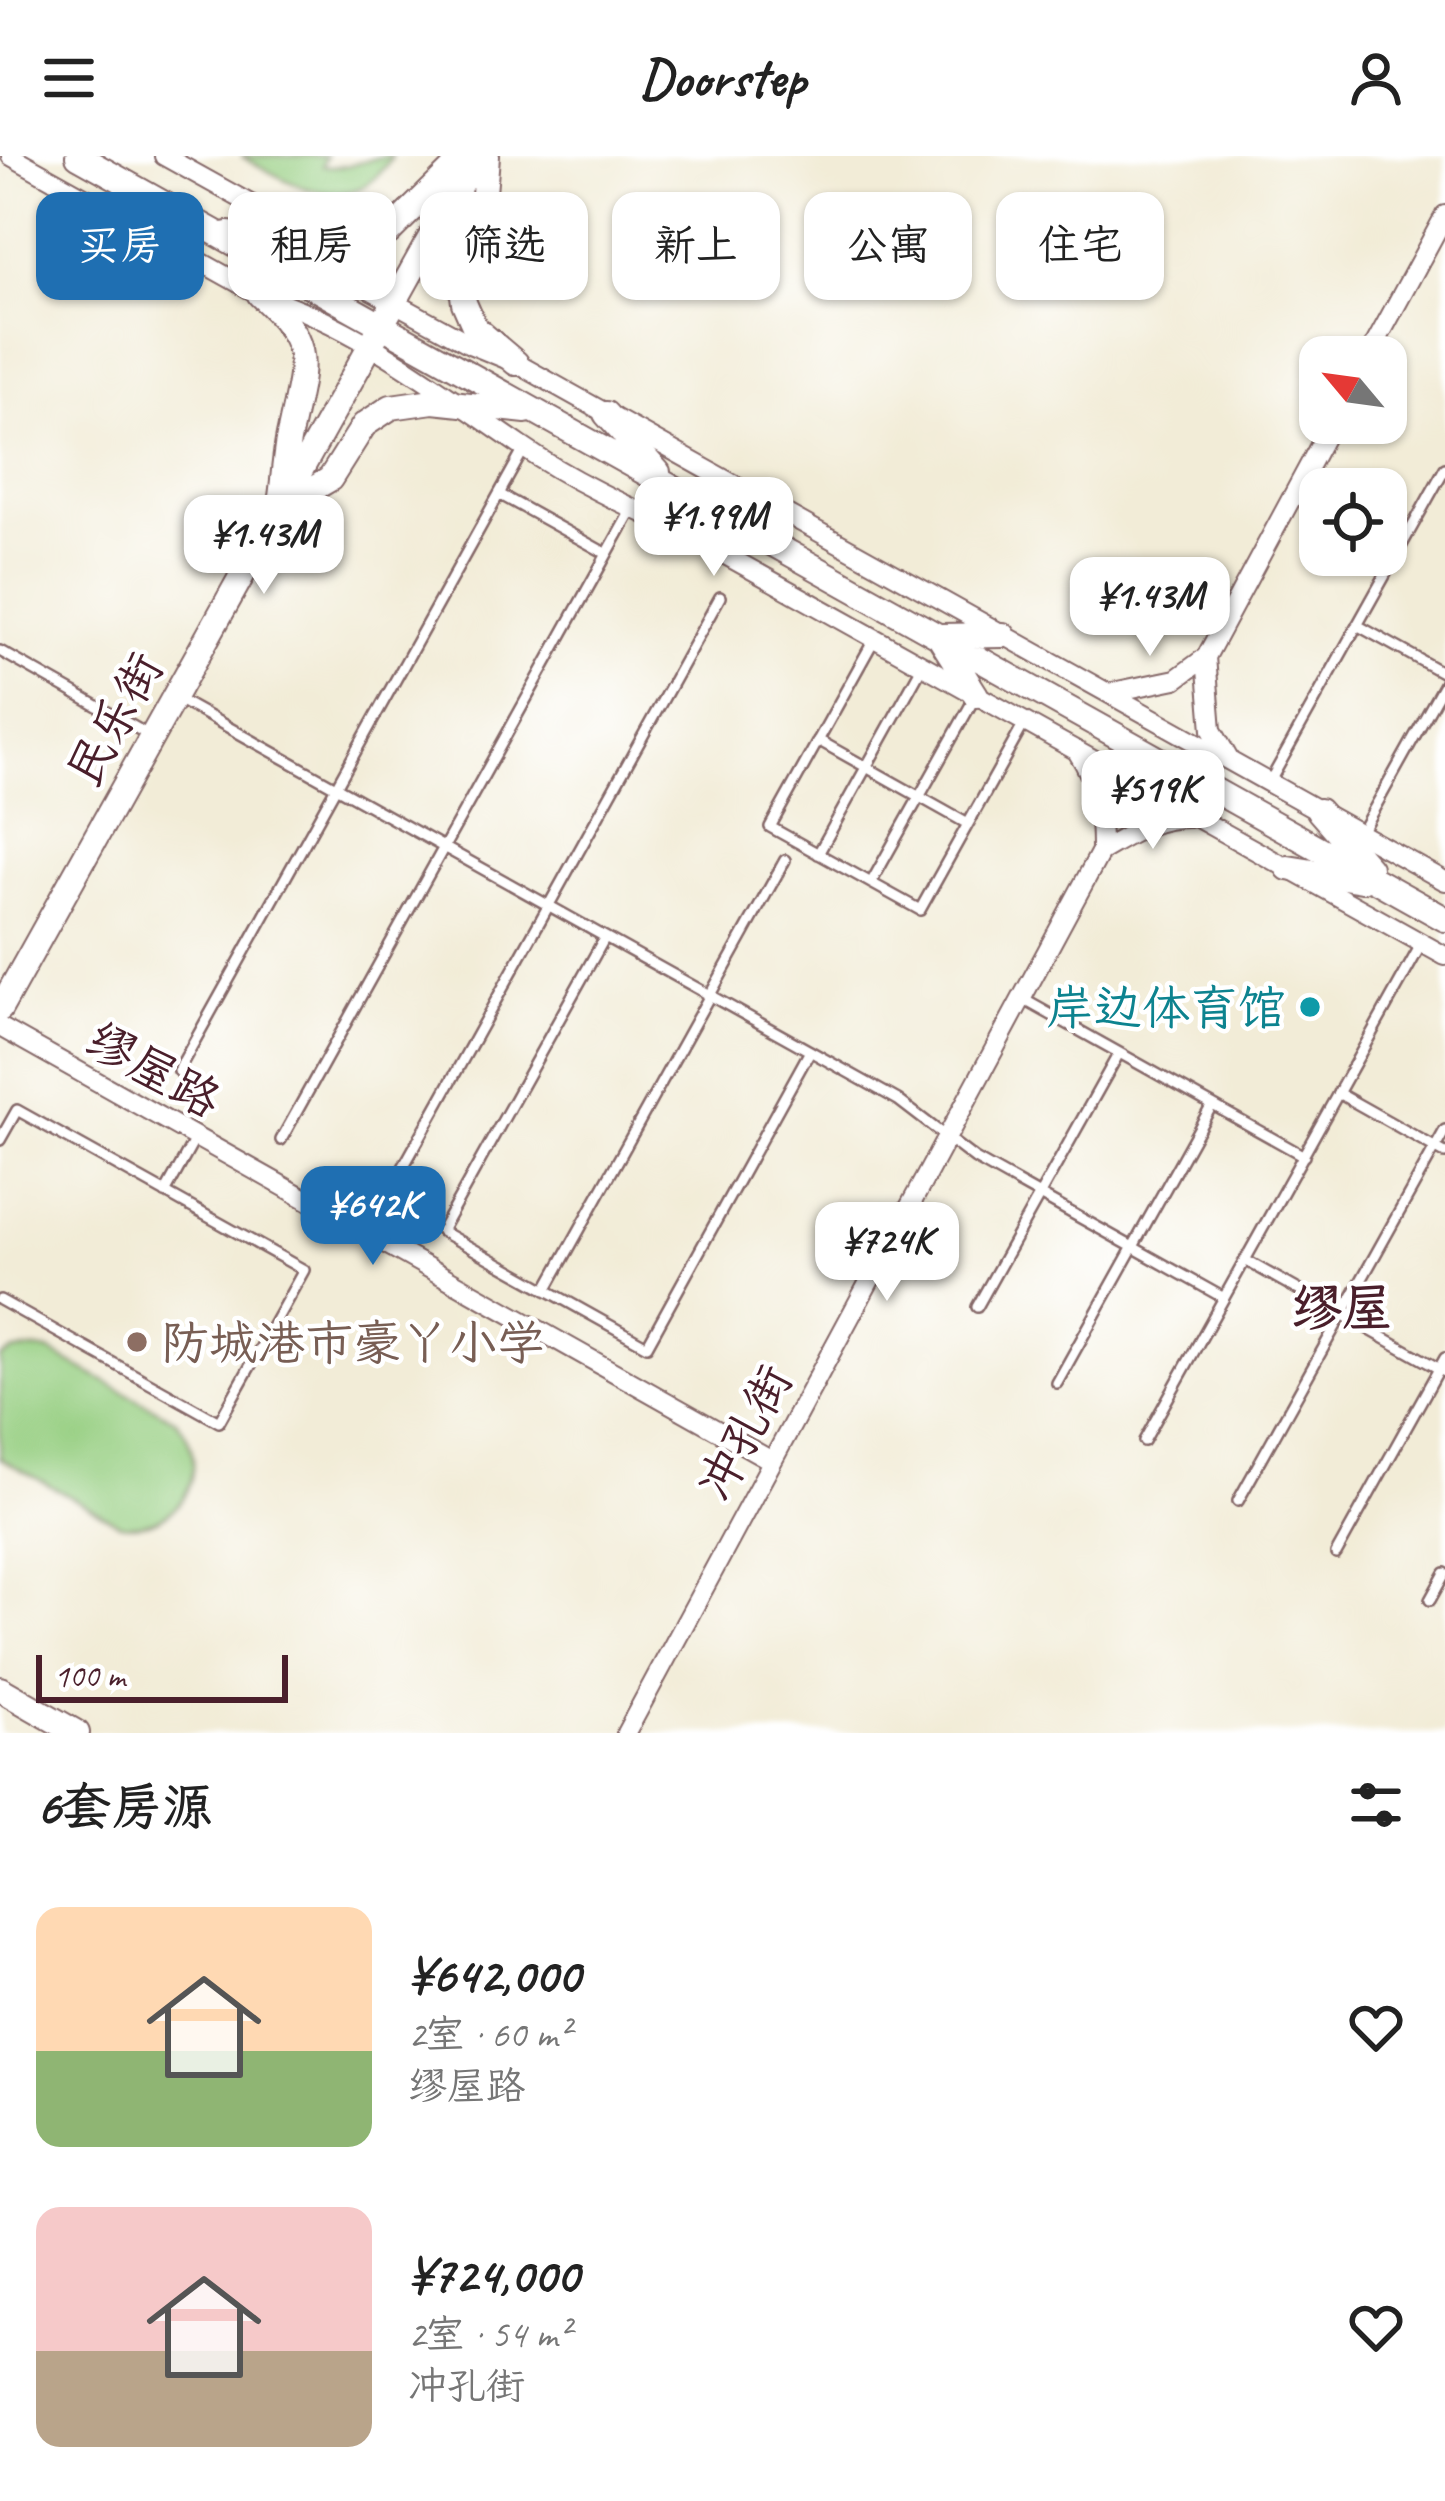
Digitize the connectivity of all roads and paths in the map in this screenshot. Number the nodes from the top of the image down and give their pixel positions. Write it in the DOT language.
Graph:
graph roads {
  1 [pos="11,156"];
  2 [pos="78,156"];
  3 [pos="164,156"];
  4 [pos="466,156"];
  5 [pos="476,156"];
  6 [pos="487,156"];
  7 [pos="122,180"];
  8 [pos="75,192"];
  9 [pos="131,192"];
  10 [pos="229,192"];
  11 [pos="1445,215"];
  12 [pos="396,225"];
  13 [pos="217,233"];
  14 [pos="228,234"];
  15 [pos="265,300"];
  16 [pos="277,300"];
  17 [pos="391,300"];
  18 [pos="395,302"];
  19 [pos="376,336"];
  20 [pos="1379,336"];
  21 [pos="516,363"];
  22 [pos="465,404"];
  23 [pos="538,412"];
  24 [pos="606,414"];
  25 [pos="1321,444"];
  26 [pos="524,449"];
  27 [pos="1443,475"];
  28 [pos="671,488"];
  29 [pos="499,494"];
  30 [pos="280,508"];
  31 [pos="632,509"];
  32 [pos="607,554"];
  33 [pos="720,597"];
  34 [pos="1357,625"];
  35 [pos="1003,635"];
  36 [pos="938,636"];
  37 [pos="875,638"];
  38 [pos="1,655"];
  39 [pos="1206,657"];
  40 [pos="923,665"];
  41 [pos="1445,678"];
  42 [pos="1107,693"];
  43 [pos="976,694"];
  44 [pos="174,697"];
  45 [pos="1024,722"];
  46 [pos="152,736"];
  47 [pos="818,740"];
  48 [pos="1076,750"];
  49 [pos="1230,762"];
  50 [pos="866,767"];
  51 [pos="1269,783"];
  52 [pos="336,787"];
  53 [pos="920,796"];
  54 [pos="1319,811"];
  55 [pos="1198,818"];
  56 [pos="968,824"];
  57 [pos="1360,834"];
  58 [pos="444,847"];
  59 [pos="1101,850"];
  60 [pos="818,854"];
  61 [pos="785,860"];
  62 [pos="1288,868"];
  63 [pos="1445,881"];
  64 [pos="871,883"];
  65 [pos="1382,884"];
  66 [pos="548,905"];
  67 [pos="1445,919"];
  68 [pos="605,937"];
  69 [pos="1422,943"];
  70 [pos="1445,956"];
  71 [pos="710,995"];
  72 [pos="1022,998"];
  73 [pos="0,1010"];
  74 [pos="0,1028"];
  75 [pos="811,1051"];
  76 [pos="1119,1053"];
  77 [pos="178,1071"];
  78 [pos="1338,1093"];
  79 [pos="1212,1105"];
  80 [pos="1445,1130"];
  81 [pos="947,1137"];
  82 [pos="196,1138"];
  83 [pos="0,1140"];
  84 [pos="281,1140"];
  85 [pos="1440,1150"];
  86 [pos="1304,1156"];
  87 [pos="390,1191"];
  88 [pos="165,1193"];
  89 [pos="1040,1195"];
  90 [pos="1133,1246"];
  91 [pos="1245,1260"];
  92 [pos="546,1290"];
  93 [pos="1224,1298"];
  94 [pos="0,1300"];
  95 [pos="977,1307"];
  96 [pos="1342,1314"];
  97 [pos="1443,1366"];
  98 [pos="1057,1383"];
  99 [pos="1144,1441"];
  100 [pos="772,1461"];
  101 [pos="1238,1501"];
  102 [pos="1336,1554"];
  103 [pos="1445,1573"];
  104 [pos="1430,1600"];
  105 [pos="0,1689"];
  106 [pos="77,1733"];
  107 [pos="626,1733"];
  1 -- 8 [label="street"];
  2 -- 7 [label="street"];
  3 -- 10 [label="street"];
  4 -- 12 [label="street"];
  5 -- 18 [label="street, 民乐街"];
  6 -- 21 [label="street"];
  7 -- 9 [label="street"];
  7 -- 13 [label="street"];
  11 -- 20 [label="street"];
  13 -- 14 [label="street"];
  13 -- 19 [label="street"];
  15 -- 30 [label="street"];
  16 -- 19 [label="street"];
  17 -- 18 [label="street"];
  18 -- 19 [label="street, 民乐街"];
  18 -- 21 [label="street"];
  19 -- 22 [label="street"];
  19 -- 23 [label="street"];
  19 -- 30 [label="street, 民乐街"];
  21 -- 24 [label="street"];
  22 -- 23 [label="street"];
  22 -- 26 [label="street"];
  22 -- 30 [label="street"];
  23 -- 28 [label="street"];
  24 -- 28 [label="street"];
  24 -- 35 [label="street"];
  25 -- 39 [label="street"];
  26 -- 29 [label="lane"];
  26 -- 31 [label="street"];
  27 -- 34 [label="lane"];
  28 -- 36 [label="street"];
  29 -- 32 [label="lane"];
  29 -- 52 [label="lane"];
  30 -- 44 [label="street, 民乐街"];
  31 -- 32 [label="lane"];
  31 -- 37 [label="street"];
  32 -- 58 [label="lane"];
  33 -- 66 [label="lane"];
  34 -- 41 [label="lane"];
  34 -- 51 [label="lane"];
  35 -- 36 [label="street"];
  35 -- 42 [label="street"];
  36 -- 43 [label="street"];
  36 -- 65 [label="street"];
  37 -- 40 [label="street"];
  37 -- 47 [label="lane"];
  38 -- 46 [label="lane"];
  39 -- 42 [label="street"];
  39 -- 49 [label="street"];
  40 -- 43 [label="street"];
  40 -- 50 [label="lane"];
  41 -- 57 [label="lane"];
  42 -- 49 [label="street"];
  43 -- 45 [label="street"];
  43 -- 53 [label="lane"];
  44 -- 46 [label="street, 民乐街"];
  44 -- 52 [label="lane"];
  45 -- 48 [label="street"];
  45 -- 56 [label="lane"];
  46 -- 73 [label="street, 民乐街"];
  47 -- 50 [label="lane"];
  47 -- 60 [label="lane"];
  48 -- 55 [label="street"];
  48 -- 59 [label="street"];
  49 -- 51 [label="street"];
  50 -- 53 [label="lane"];
  50 -- 60 [label="lane"];
  51 -- 54 [label="street"];
  52 -- 58 [label="lane"];
  52 -- 77 [label="lane"];
  53 -- 56 [label="lane"];
  53 -- 64 [label="lane"];
  54 -- 57 [label="street"];
  54 -- 65 [label="street"];
  55 -- 59 [label="street"];
  55 -- 62 [label="street"];
  56 -- 64 [label="lane"];
  57 -- 63 [label="street"];
  58 -- 66 [label="lane"];
  58 -- 84 [label="lane"];
  59 -- 72 [label="street, 冲孔街"];
  60 -- 64 [label="lane"];
  61 -- 71 [label="lane"];
  62 -- 65 [label="street"];
  62 -- 69 [label="street"];
  65 -- 67 [label="street"];
  66 -- 68 [label="lane"];
  66 -- 87 [label="lane"];
  68 -- 71 [label="lane"];
  68 -- 92 [label="lane"];
  69 -- 70 [label="street"];
  69 -- 78 [label="lane"];
  71 -- 75 [label="lane"];
  71 -- 92 [label="lane"];
  72 -- 76 [label="lane"];
  72 -- 81 [label="street, 冲孔街"];
  74 -- 82 [label="street, 缪屋路"];
  75 -- 81 [label="lane"];
  75 -- 92 [label="lane"];
  76 -- 79 [label="lane"];
  76 -- 89 [label="lane"];
  78 -- 85 [label="lane"];
  78 -- 86 [label="lane"];
  79 -- 86 [label="lane"];
  79 -- 90 [label="lane"];
  80 -- 85 [label="lane"];
  81 -- 89 [label="lane"];
  81 -- 100 [label="street, 冲孔街"];
  82 -- 88 [label="lane"];
  82 -- 100 [label="street, 缪屋路"];
  83 -- 88 [label="lane"];
  85 -- 96 [label="lane"];
  86 -- 91 [label="lane"];
  88 -- 94 [label="lane"];
  89 -- 90 [label="lane"];
  89 -- 95 [label="lane"];
  90 -- 93 [label="lane"];
  90 -- 98 [label="lane"];
  91 -- 93 [label="lane"];
  91 -- 96 [label="lane"];
  93 -- 99 [label="lane"];
  96 -- 97 [label="lane"];
  96 -- 101 [label="lane"];
  97 -- 102 [label="lane"];
  100 -- 107 [label="street, 冲孔街"];
  103 -- 104 [label="lane"];
  105 -- 106 [label="street"];
}
